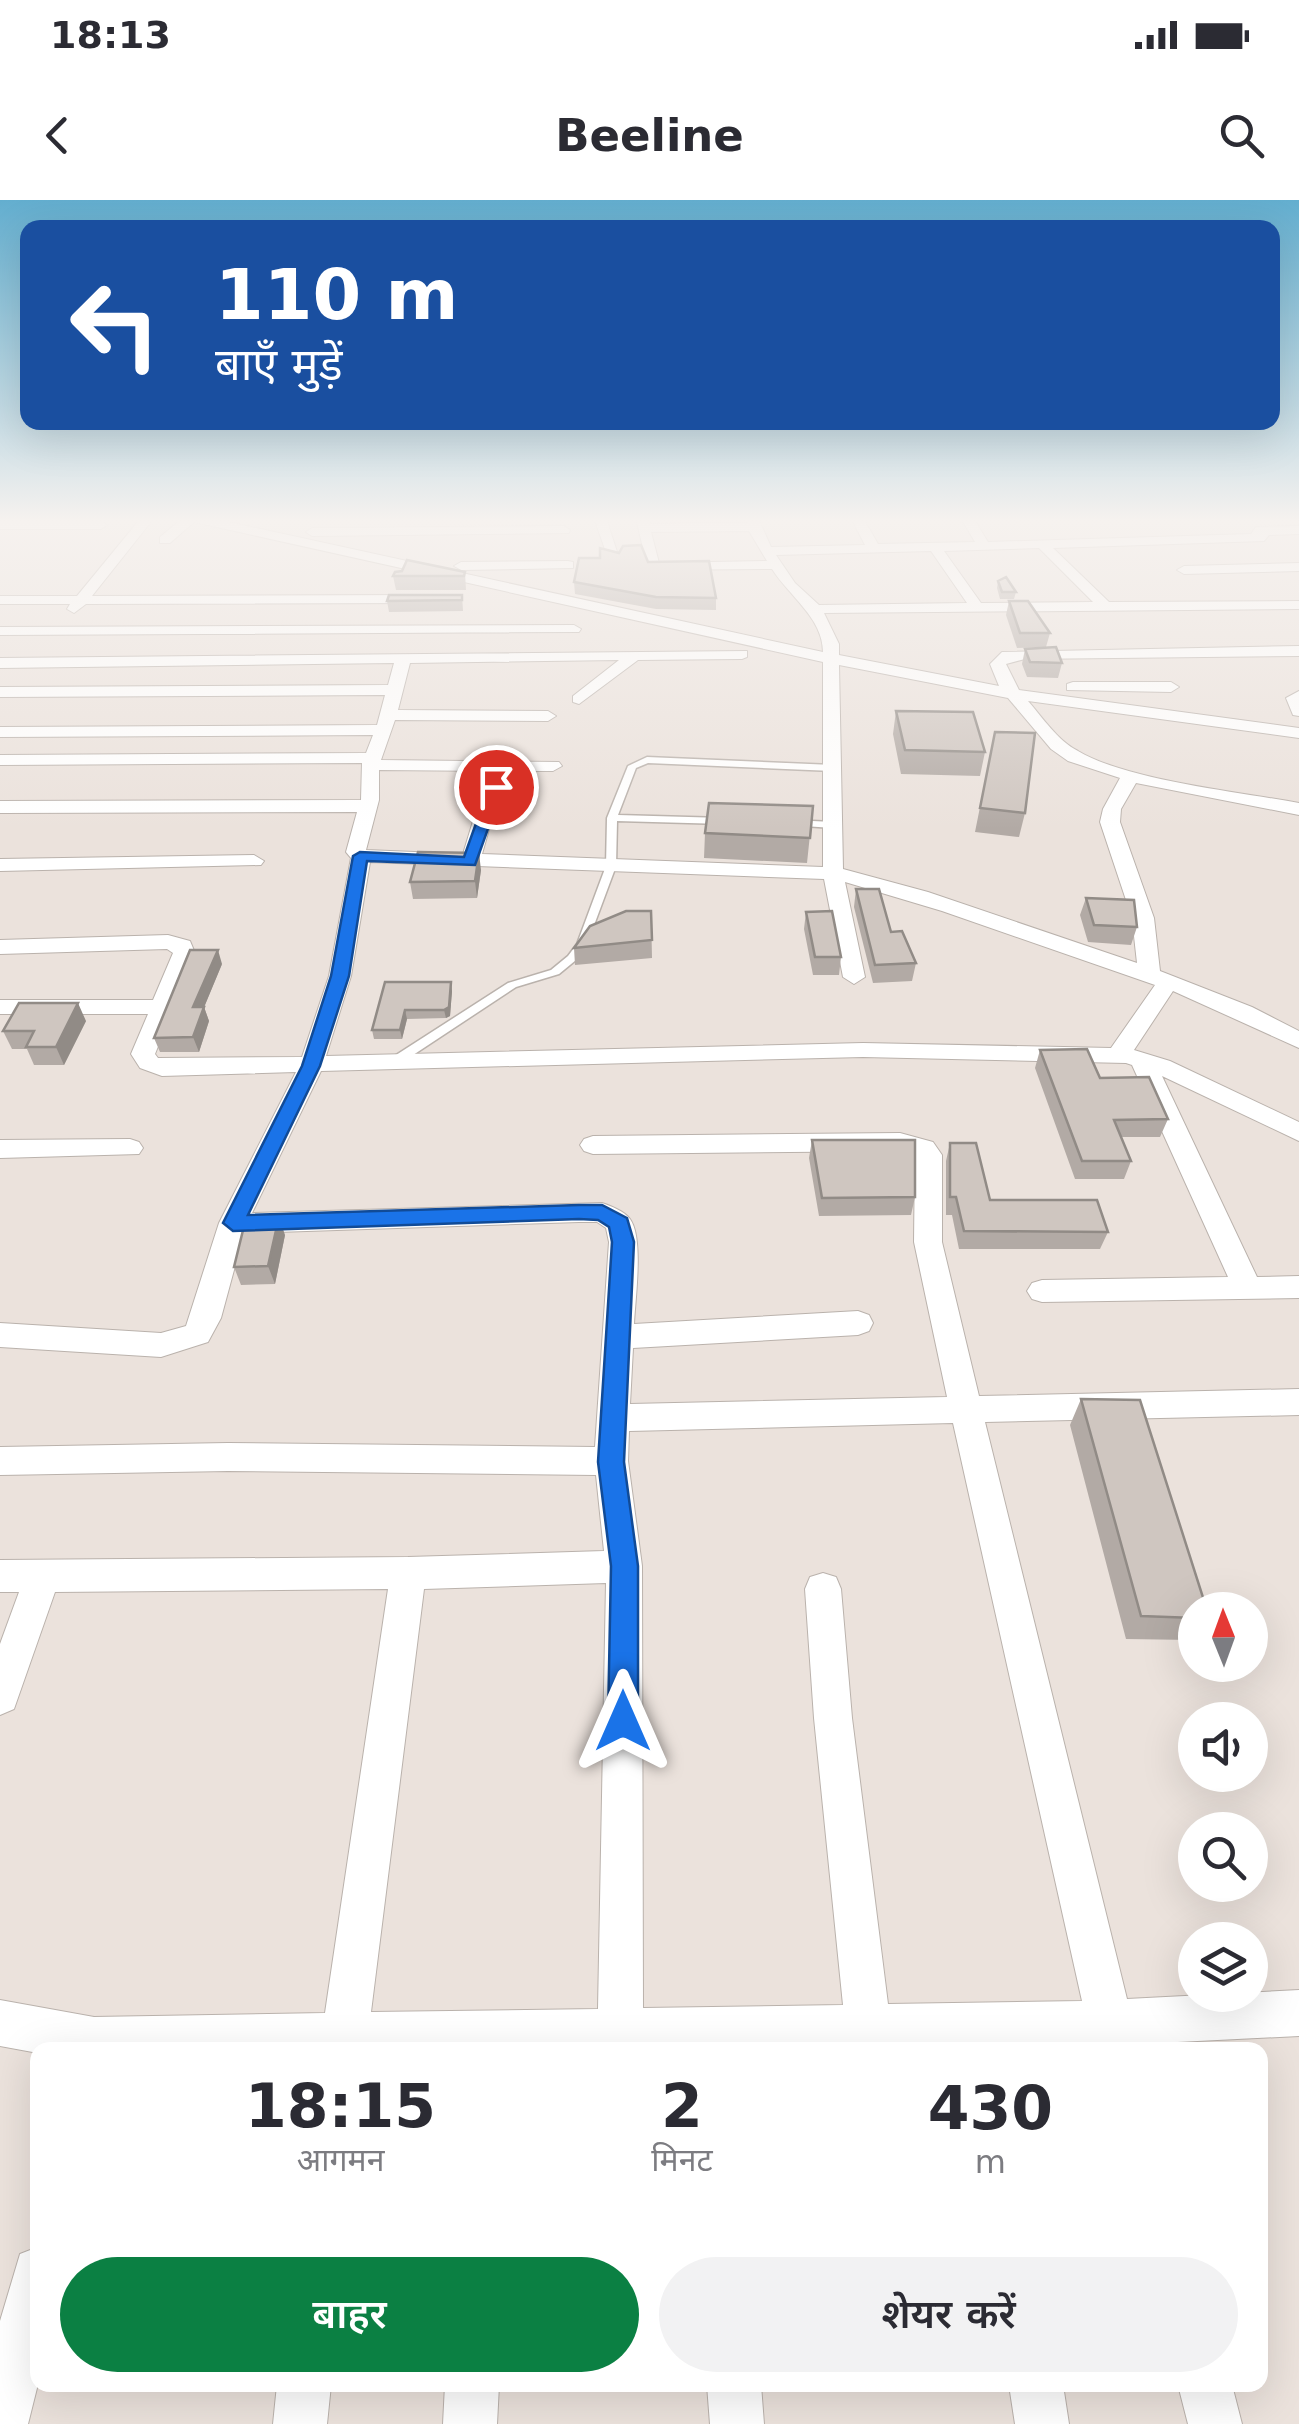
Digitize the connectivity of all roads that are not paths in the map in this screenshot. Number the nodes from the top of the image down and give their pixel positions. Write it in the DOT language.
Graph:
graph roads {
  1 [pos="64,622"];
  2 [pos="574,622"];
  3 [pos="659,622"];
  4 [pos="821,622"];
  5 [pos="574,626"];
  6 [pos="592,628"];
  7 [pos="58,630"];
  8 [pos="0,631"];
  9 [pos="629,636"];
  10 [pos="1299,651"];
  11 [pos="1150,652"];
  12 [pos="702,654"];
  13 [pos="635,655"];
  14 [pos="572,656"];
  15 [pos="824,657"];
  16 [pos="402,659"];
  17 [pos="32,662"];
  18 [pos="0,663"];
  19 [pos="404,683"];
  20 [pos="1171,687"];
  21 [pos="1014,694"];
  22 [pos="3,695"];
  23 [pos="1047,696"];
  24 [pos="1299,696"];
  25 [pos="580,699"];
  26 [pos="1299,712"];
  27 [pos="548,716"];
  28 [pos="1178,718"];
  29 [pos="386,722"];
  30 [pos="0,732"];
  31 [pos="1299,733"];
  32 [pos="0,760"];
  33 [pos="371,762"];
  34 [pos="506,766"];
  35 [pos="554,766"];
  36 [pos="833,768"];
  37 [pos="1130,776"];
  38 [pos="366,806"];
  39 [pos="0,807"];
  40 [pos="1299,809"];
  41 [pos="612,818"];
  42 [pos="741,822"];
  43 [pos="778,823"];
  44 [pos="833,824"];
  45 [pos="360,856"];
  46 [pos="254,861"];
  47 [pos="470,862"];
  48 [pos="0,865"];
  49 [pos="611,866"];
  50 [pos="832,873"];
  51 [pos="0,946"];
  52 [pos="854,977"];
  53 [pos="1158,979"];
  54 [pos="0,1007"];
  55 [pos="162,1007"];
  56 [pos="1299,1041"];
  57 [pos="1129,1057"];
  58 [pos="397,1060"];
  59 [pos="311,1066"];
  60 [pos="1299,1132"];
  61 [pos="593,1144"];
  62 [pos="130,1148"];
  63 [pos="0,1149"];
  64 [pos="233,1223"];
  65 [pos="1247,1286"];
  66 [pos="1299,1287"];
  67 [pos="1042,1291"];
  68 [pos="858,1323"];
  69 [pos="0,1334"];
  70 [pos="615,1337"];
  71 [pos="1299,1402"];
  72 [pos="968,1408"];
  73 [pos="612,1418"];
  74 [pos="0,1461"];
  75 [pos="611,1462"];
  76 [pos="624,1566"];
  77 [pos="408,1573"];
  78 [pos="44,1574"];
  79 [pos="0,1576"];
  80 [pos="822,1589"];
  81 [pos="0,1696"];
  82 [pos="1299,2014"];
  83 [pos="0,2023"];
  84 [pos="868,2027"];
  85 [pos="620,2031"];
  86 [pos="1113,2037"];
  87 [pos="981,2038"];
  88 [pos="714,2040"];
  89 [pos="80,2042"];
  90 [pos="344,2042"];
  91 [pos="486,2042"];
  92 [pos="30,2304"];
  93 [pos="303,2392"];
  94 [pos="472,2392"];
  95 [pos="735,2392"];
  96 [pos="1037,2392"];
  97 [pos="1207,2392"];
  98 [pos="0,2424"];
  99 [pos="300,2424"];
  100 [pos="470,2424"];
  101 [pos="737,2424"];
  102 [pos="1042,2424"];
  103 [pos="1216,2424"];
  1 -- 7 [label="street"];
  2 -- 5 [label="street"];
  3 -- 15 [label="street"];
  4 -- 15 [label="street"];
  5 -- 6 [label="street"];
  5 -- 7 [label="street"];
  5 -- 14 [label="street"];
  7 -- 8 [label="street"];
  7 -- 17 [label="street"];
  9 -- 12 [label="street"];
  10 -- 11 [label="street"];
  11 -- 20 [label="street"];
  11 -- 21 [label="street"];
  12 -- 13 [label="street"];
  12 -- 15 [label="street"];
  13 -- 14 [label="street"];
  13 -- 25 [label="street"];
  14 -- 16 [label="street"];
  15 -- 21 [label="street"];
  15 -- 36 [label="street"];
  16 -- 17 [label="street"];
  16 -- 19 [label="street"];
  17 -- 18 [label="street"];
  17 -- 22 [label="street"];
  19 -- 22 [label="street"];
  19 -- 29 [label="street"];
  20 -- 23 [label="street"];
  20 -- 28 [label="street"];
  21 -- 23 [label="street"];
  21 -- 37 [label="street"];
  23 -- 28 [label="street"];
  24 -- 26 [label="street"];
  27 -- 29 [label="street"];
  28 -- 31 [label="street"];
  29 -- 30 [label="street"];
  29 -- 33 [label="street"];
  32 -- 33 [label="street"];
  33 -- 34 [label="street"];
  33 -- 38 [label="street"];
  34 -- 35 [label="street"];
  34 -- 47 [label="street"];
  36 -- 41 [label="lane"];
  36 -- 44 [label="street"];
  37 -- 40 [label="street"];
  37 -- 53 [label="street"];
  38 -- 39 [label="street"];
  38 -- 45 [label="street"];
  41 -- 42 [label="lane"];
  41 -- 49 [label="lane"];
  43 -- 44 [label="lane"];
  44 -- 50 [label="street"];
  45 -- 47 [label="street"];
  45 -- 59 [label="street"];
  46 -- 48 [label="street"];
  47 -- 49 [label="street"];
  49 -- 50 [label="street"];
  49 -- 58 [label="lane"];
  50 -- 52 [label="street"];
  50 -- 53 [label="street"];
  51 -- 55 [label="street"];
  53 -- 56 [label="street"];
  53 -- 57 [label="street"];
  54 -- 55 [label="street"];
  55 -- 59 [label="street"];
  57 -- 58 [label="street"];
  57 -- 60 [label="street"];
  57 -- 65 [label="street"];
  58 -- 59 [label="street"];
  59 -- 64 [label="street"];
  61 -- 72 [label="street"];
  62 -- 63 [label="street"];
  64 -- 69 [label="street"];
  64 -- 70 [label="street"];
  65 -- 66 [label="street"];
  65 -- 67 [label="street"];
  68 -- 70 [label="street"];
  70 -- 73 [label="street"];
  71 -- 72 [label="street"];
  72 -- 73 [label="street"];
  72 -- 86 [label="street"];
  73 -- 75 [label="street"];
  74 -- 75 [label="street"];
  75 -- 76 [label="street"];
  76 -- 77 [label="street"];
  76 -- 85 [label="street"];
  77 -- 78 [label="street"];
  77 -- 90 [label="street"];
  78 -- 79 [label="street"];
  78 -- 81 [label="street"];
  80 -- 84 [label="street"];
  82 -- 86 [label="street"];
  83 -- 89 [label="street"];
  84 -- 87 [label="street"];
  84 -- 88 [label="street"];
  85 -- 88 [label="street"];
  85 -- 91 [label="street"];
  86 -- 87 [label="street"];
  92 -- 98 [label="street"];
  93 -- 99 [label="street"];
  94 -- 100 [label="street"];
  95 -- 101 [label="street"];
  96 -- 102 [label="street"];
  97 -- 103 [label="street"];
}
